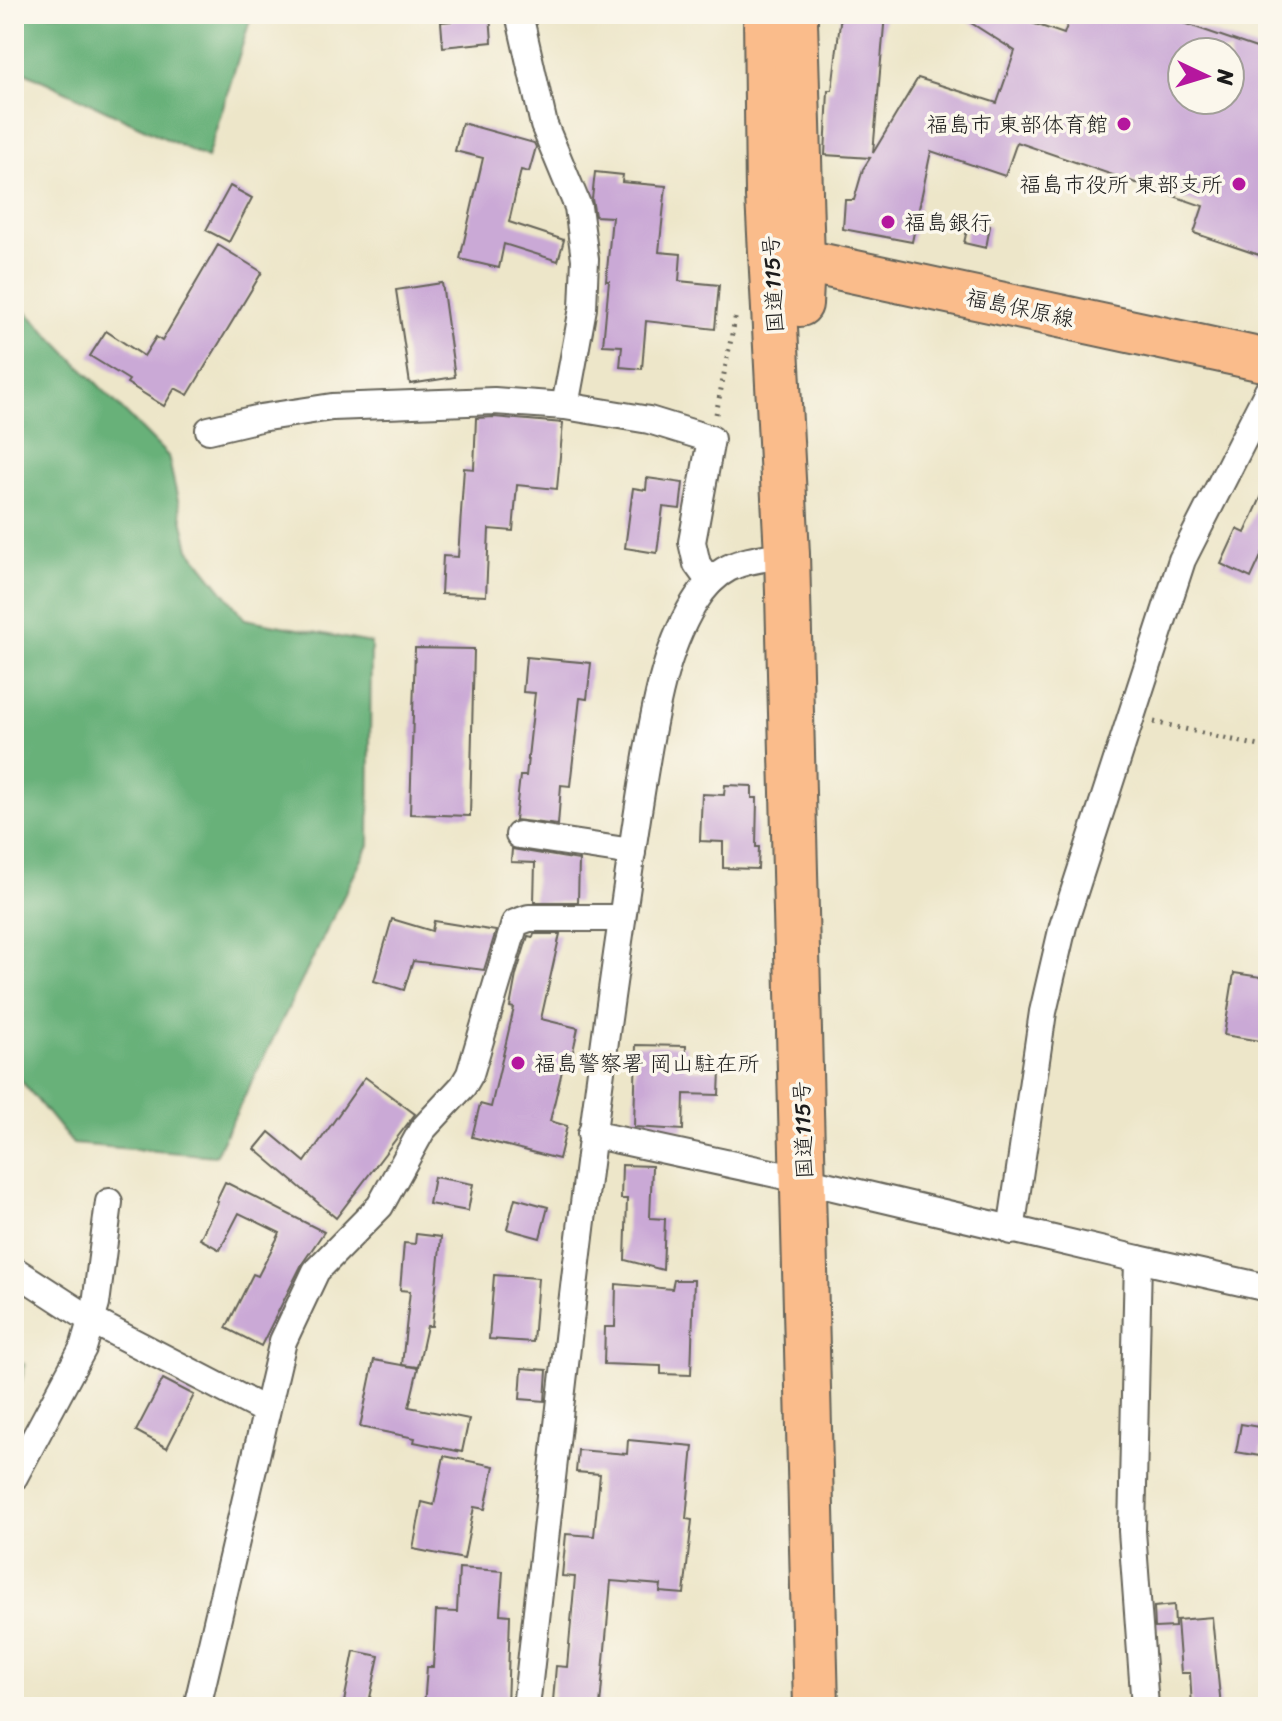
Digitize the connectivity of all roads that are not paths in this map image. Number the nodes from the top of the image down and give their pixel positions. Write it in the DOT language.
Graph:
graph roads {
  1 [pos="519,14"];
  2 [pos="766,14"];
  3 [pos="795,14"];
  4 [pos="787,258"];
  5 [pos="1268,361"];
  6 [pos="1268,391"];
  7 [pos="565,406"];
  8 [pos="209,430"];
  9 [pos="787,554"];
  10 [pos="710,582"];
  11 [pos="519,835"];
  12 [pos="632,852"];
  13 [pos="622,918"];
  14 [pos="591,1134"];
  15 [pos="804,1180"];
  16 [pos="109,1202"];
  17 [pos="1011,1231"];
  18 [pos="1138,1259"];
  19 [pos="14,1270"];
  20 [pos="1268,1288"];
  21 [pos="91,1320"];
  22 [pos="266,1411"];
  23 [pos="14,1477"];
  24 [pos="197,1707"];
  25 [pos="526,1707"];
  26 [pos="816,1707"];
  27 [pos="1145,1707"];
  1 -- 7 [label="street"];
  2 -- 4 [label="highway, 国道115号"];
  3 -- 4 [label="highway, 国道115号"];
  4 -- 5 [label="main road, 福島保原線"];
  4 -- 9 [label="highway, 国道115号"];
  6 -- 17 [label="street"];
  7 -- 8 [label="street"];
  7 -- 10 [label="street"];
  9 -- 10 [label="street"];
  9 -- 15 [label="highway, 国道115号"];
  10 -- 12 [label="street"];
  11 -- 12 [label="street"];
  12 -- 13 [label="street"];
  13 -- 14 [label="street"];
  13 -- 22 [label="street"];
  14 -- 15 [label="street"];
  14 -- 25 [label="street"];
  15 -- 17 [label="street"];
  15 -- 26 [label="highway, 国道115号"];
  16 -- 21 [label="street"];
  17 -- 18 [label="street"];
  18 -- 20 [label="street"];
  18 -- 27 [label="street"];
  19 -- 21 [label="street"];
  21 -- 22 [label="street"];
  21 -- 23 [label="street"];
  22 -- 24 [label="street"];
}
